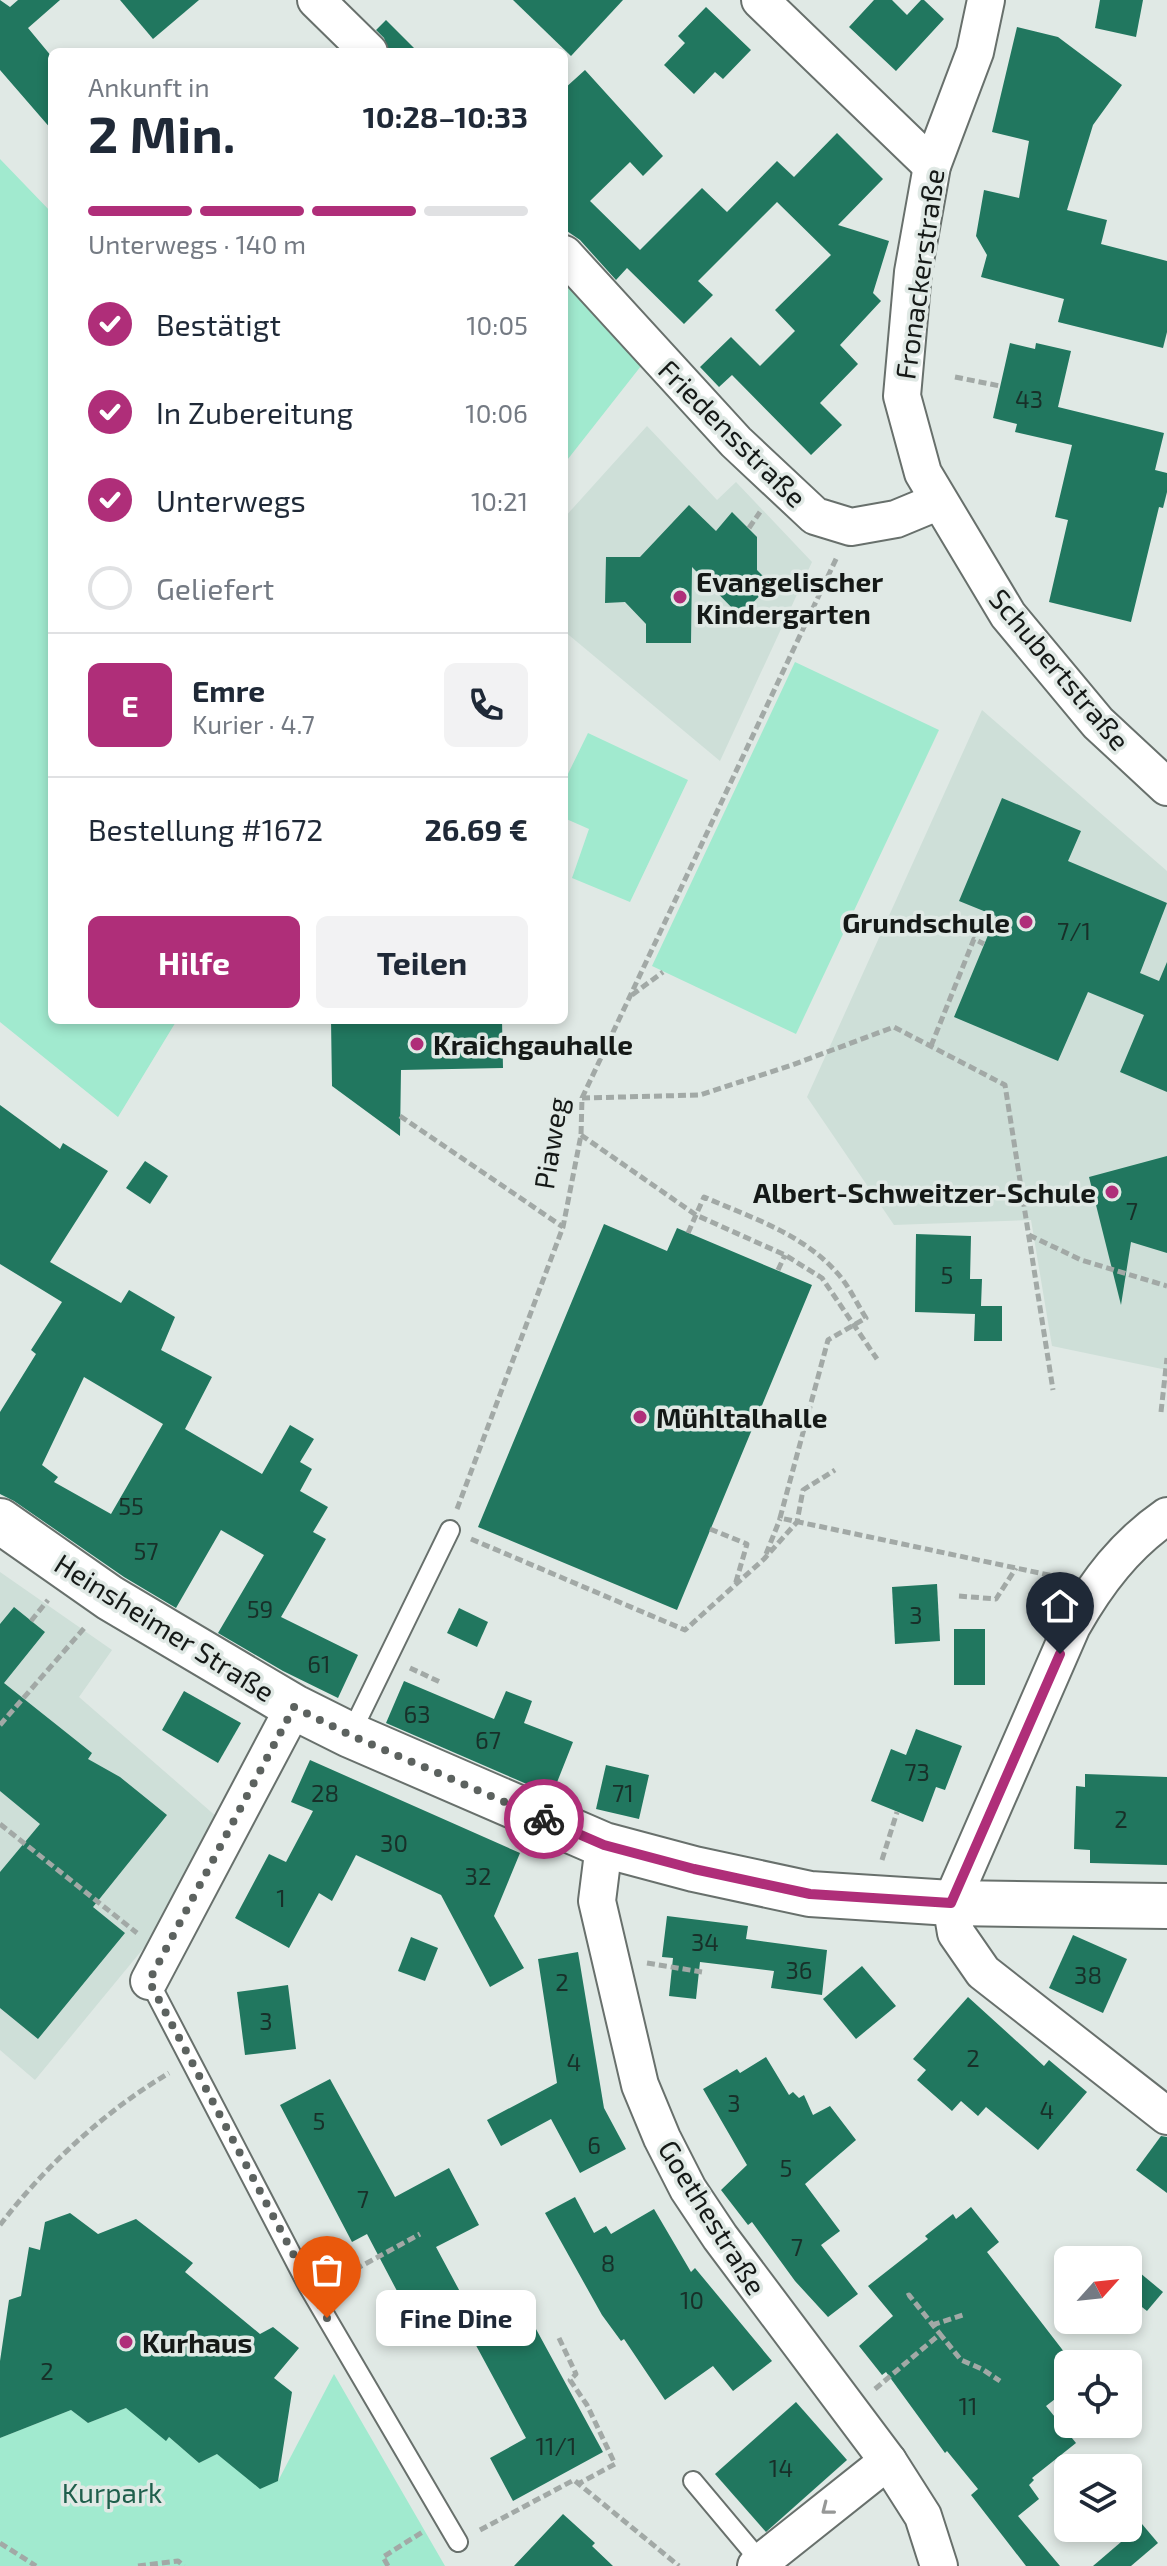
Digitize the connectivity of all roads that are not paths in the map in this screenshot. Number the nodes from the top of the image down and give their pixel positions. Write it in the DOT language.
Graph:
graph roads {
  1 [pos="316,0"];
  2 [pos="760,0"];
  3 [pos="986,0"];
  4 [pos="365,48"];
  5 [pos="932,166"];
  6 [pos="568,258"];
  7 [pos="937,502"];
  8 [pos="1167,787"];
  9 [pos="1167,1516"];
  10 [pos="0,1521"];
  11 [pos="450,1530"];
  12 [pos="294,1707"];
  13 [pos="350,1735"];
  14 [pos="604,1845"];
  15 [pos="951,1903"];
  16 [pos="1167,1906"];
  17 [pos="149,1981"];
  18 [pos="1167,2116"];
  19 [pos="888,2461"];
  20 [pos="693,2481"];
  21 [pos="458,2542"];
  22 [pos="758,2564"];
  23 [pos="939,2566"];
  1 -- 4 [label="street"];
  2 -- 5 [label="street"];
  3 -- 5 [label="street, Fronackerstraße"];
  5 -- 7 [label="street, Fronackerstraße"];
  6 -- 7 [label="street, Friedensstraße"];
  7 -- 8 [label="street, Schubertstraße"];
  9 -- 15 [label="street"];
  10 -- 12 [label="street, Heinsheimer Straße"];
  11 -- 13 [label="lane"];
  12 -- 13 [label="street, Heinsheimer Straße"];
  12 -- 17 [label="street"];
  13 -- 14 [label="street, Heinsheimer Straße"];
  14 -- 15 [label="street, Heinsheimer Straße"];
  14 -- 19 [label="street, Goethestraße"];
  15 -- 16 [label="street, Heinsheimer Straße"];
  15 -- 18 [label="street"];
  17 -- 21 [label="lane"];
  19 -- 22 [label="street, one-way"];
  19 -- 23 [label="street, Goethestraße"];
  20 -- 22 [label="lane"];
}
